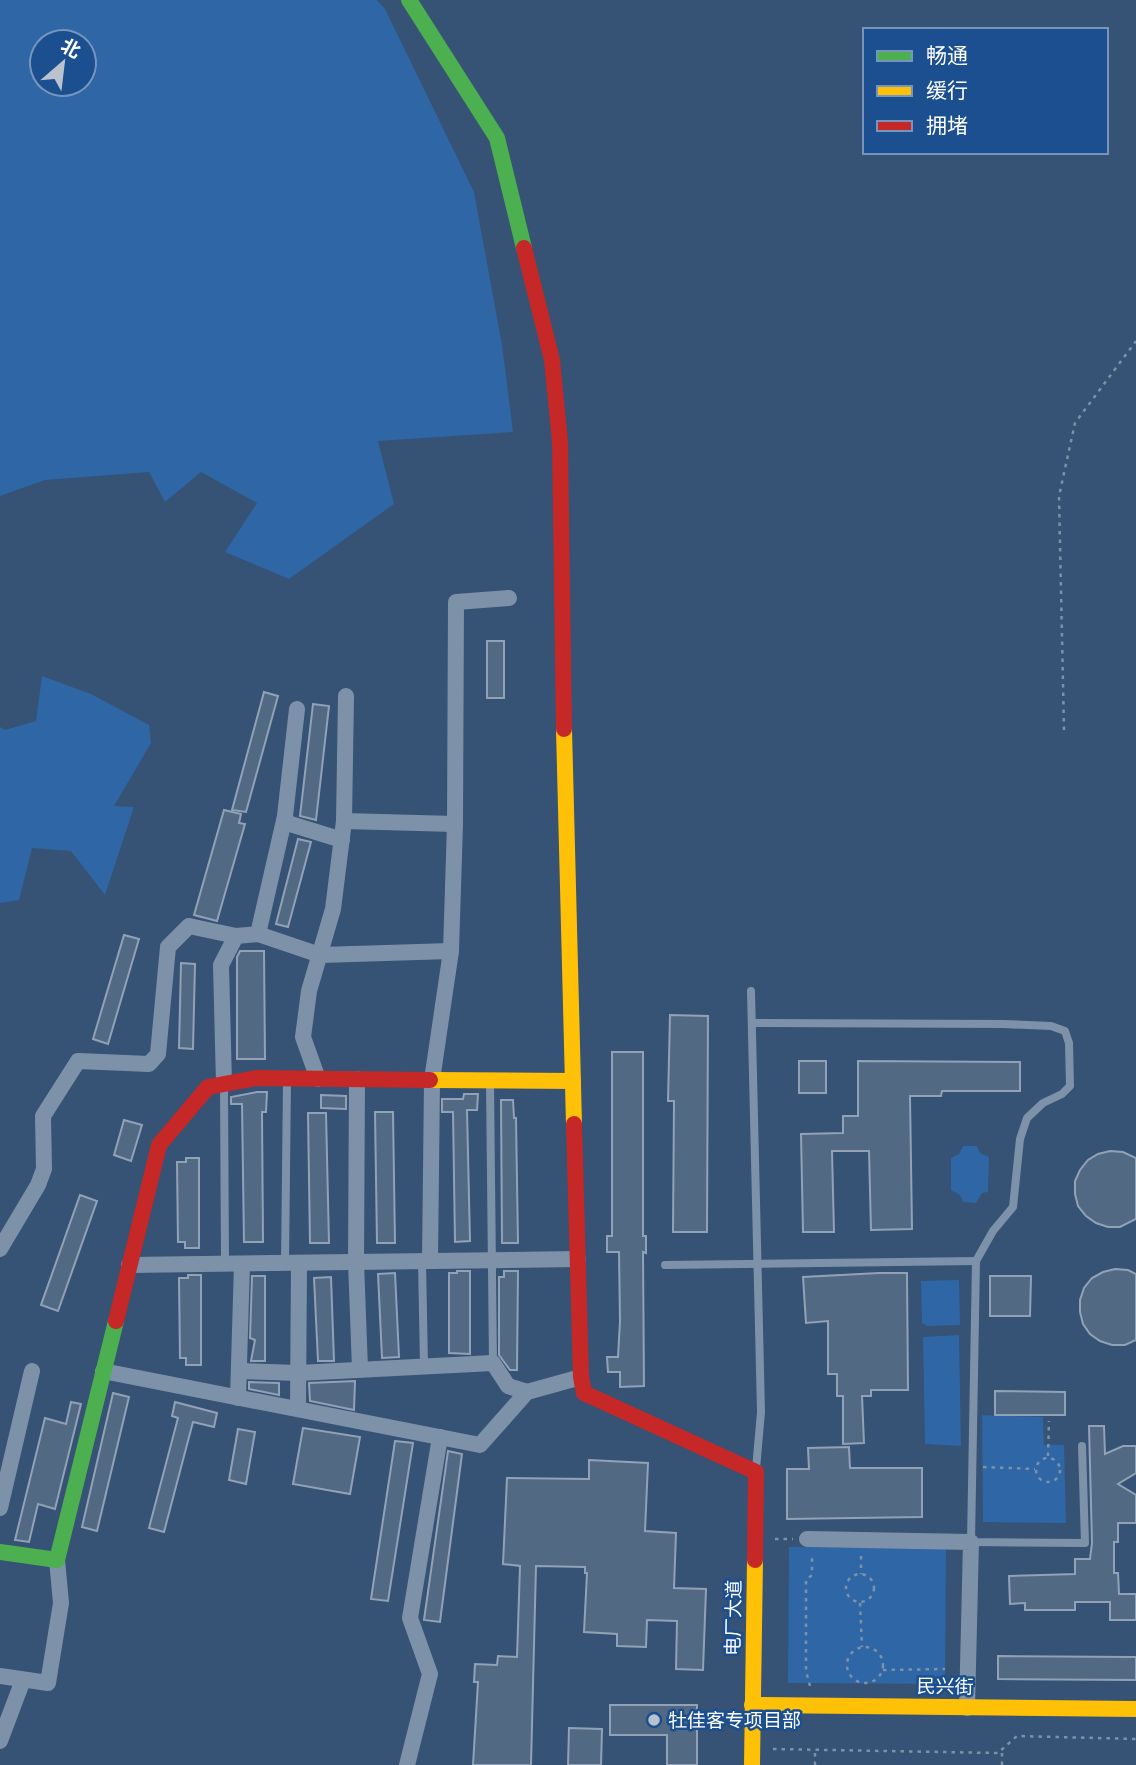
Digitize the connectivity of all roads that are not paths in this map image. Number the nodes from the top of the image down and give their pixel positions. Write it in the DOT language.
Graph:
graph roads {
  1 [pos="409,0"];
  2 [pos="509,598"];
  3 [pos="346,696"];
  4 [pos="297,709"];
  5 [pos="344,821"];
  6 [pos="284,822"];
  7 [pos="455,824"];
  8 [pos="342,840"];
  9 [pos="258,933"];
  10 [pos="236,936"];
  11 [pos="451,951"];
  12 [pos="320,955"];
  13 [pos="751,991"];
  14 [pos="752,1023"];
  15 [pos="287,1078"];
  16 [pos="318,1079"];
  17 [pos="357,1079"];
  18 [pos="432,1080"];
  19 [pos="489,1080"];
  20 [pos="573,1081"];
  21 [pos="225,1084"];
  22 [pos="0,1250"];
  23 [pos="578,1259"];
  24 [pos="490,1260"];
  25 [pos="426,1261"];
  26 [pos="975,1261"];
  27 [pos="356,1262"];
  28 [pos="292,1263"];
  29 [pos="225,1264"];
  30 [pos="242,1264"];
  31 [pos="757,1264"];
  32 [pos="129,1265"];
  33 [pos="665,1265"];
  34 [pos="493,1363"];
  35 [pos="424,1366"];
  36 [pos="360,1369"];
  37 [pos="32,1371"];
  38 [pos="103,1371"];
  39 [pos="239,1371"];
  40 [pos="299,1373"];
  41 [pos="581,1377"];
  42 [pos="527,1392"];
  43 [pos="238,1398"];
  44 [pos="298,1409"];
  45 [pos="440,1437"];
  46 [pos="1082,1446"];
  47 [pos="756,1472"];
  48 [pos="0,1508"];
  49 [pos="810,1539"];
  50 [pos="971,1542"];
  51 [pos="0,1552"];
  52 [pos="57,1560"];
  53 [pos="0,1676"];
  54 [pos="23,1679"];
  55 [pos="752,1705"];
  56 [pos="967,1708"];
  57 [pos="1136,1709"];
  58 [pos="0,1741"];
  59 [pos="407,1765"];
  60 [pos="752,1765"];
  1 -- 20 [label="street"];
  2 -- 7 [label="street"];
  3 -- 5 [label="street"];
  4 -- 6 [label="street"];
  5 -- 7 [label="street"];
  5 -- 8 [label="street"];
  6 -- 8 [label="street"];
  6 -- 9 [label="street"];
  7 -- 11 [label="street"];
  8 -- 12 [label="street"];
  9 -- 10 [label="street"];
  9 -- 12 [label="street"];
  10 -- 21 [label="street"];
  10 -- 22 [label="street"];
  11 -- 12 [label="street"];
  11 -- 18 [label="street"];
  12 -- 16 [label="street"];
  13 -- 14 [label="lane"];
  14 -- 26 [label="lane"];
  14 -- 31 [label="lane"];
  15 -- 16 [label="street"];
  15 -- 21 [label="street"];
  15 -- 28 [label="lane"];
  16 -- 17 [label="street"];
  17 -- 18 [label="street"];
  17 -- 27 [label="street"];
  18 -- 19 [label="street"];
  18 -- 25 [label="street"];
  19 -- 20 [label="street"];
  19 -- 24 [label="lane"];
  20 -- 23 [label="street"];
  21 -- 29 [label="lane"];
  21 -- 32 [label="street"];
  23 -- 24 [label="street"];
  23 -- 41 [label="street"];
  24 -- 25 [label="street"];
  24 -- 34 [label="lane"];
  25 -- 27 [label="street"];
  25 -- 35 [label="lane"];
  26 -- 31 [label="lane"];
  26 -- 50 [label="lane"];
  27 -- 28 [label="street"];
  27 -- 36 [label="street"];
  28 -- 30 [label="street"];
  28 -- 40 [label="street"];
  29 -- 30 [label="street"];
  29 -- 32 [label="street"];
  30 -- 39 [label="street"];
  31 -- 33 [label="lane"];
  31 -- 47 [label="lane"];
  32 -- 38 [label="street"];
  34 -- 35 [label="street"];
  34 -- 42 [label="street"];
  35 -- 36 [label="street"];
  36 -- 40 [label="street"];
  37 -- 48 [label="street"];
  38 -- 43 [label="street"];
  38 -- 52 [label="street"];
  39 -- 40 [label="street"];
  39 -- 43 [label="street"];
  40 -- 44 [label="street"];
  41 -- 42 [label="street"];
  41 -- 47 [label="street"];
  42 -- 45 [label="street"];
  43 -- 44 [label="street"];
  44 -- 45 [label="street"];
  45 -- 59 [label="street"];
  46 -- 50 [label="lane"];
  47 -- 55 [label="street, 电厂大道"];
  49 -- 50 [label="street"];
  50 -- 56 [label="street"];
  51 -- 52 [label="street"];
  52 -- 54 [label="street"];
  53 -- 54 [label="street"];
  54 -- 58 [label="street"];
  55 -- 56 [label="street, 民兴街"];
  55 -- 60 [label="street, 电厂大道"];
  56 -- 57 [label="street, 民兴街"];
}
